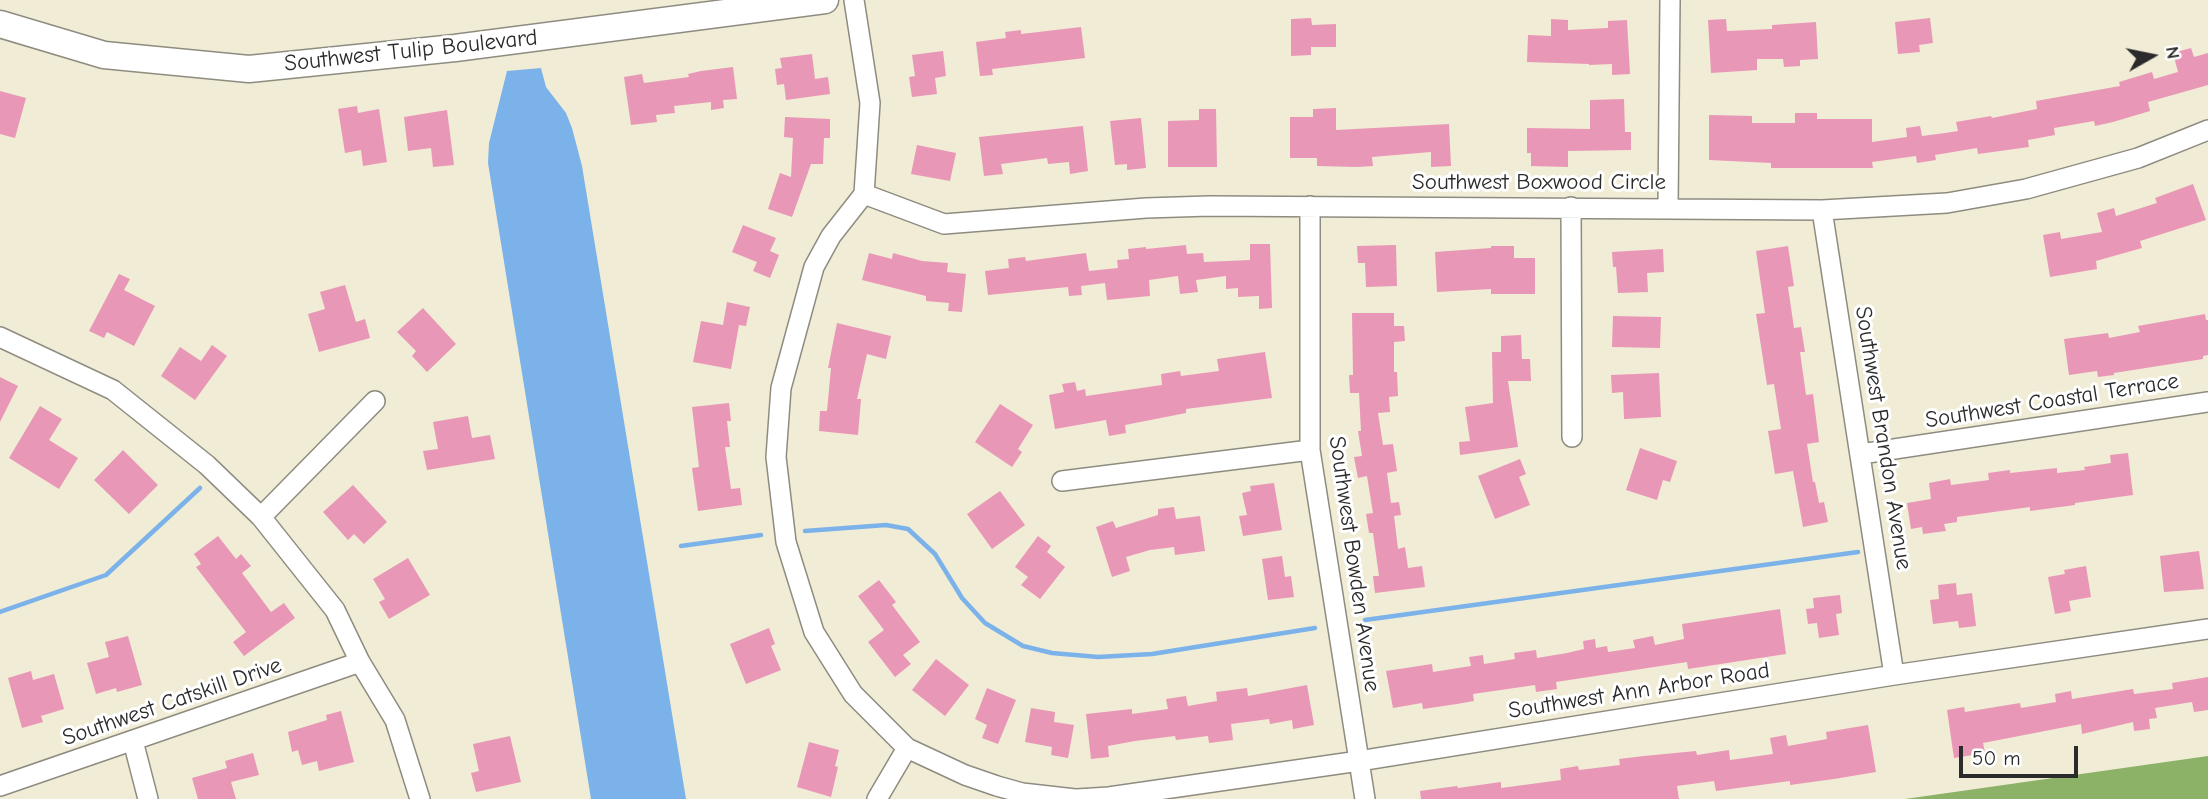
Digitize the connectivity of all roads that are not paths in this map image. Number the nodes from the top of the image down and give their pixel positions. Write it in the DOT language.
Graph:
graph roads {
  1 [pos="825,0"];
  2 [pos="854,0"];
  3 [pos="1670,0"];
  4 [pos="0,24"];
  5 [pos="2208,130"];
  6 [pos="864,194"];
  7 [pos="1310,206"];
  8 [pos="1571,207"];
  9 [pos="1668,208"];
  10 [pos="1822,210"];
  11 [pos="0,337"];
  12 [pos="375,401"];
  13 [pos="2208,402"];
  14 [pos="1572,437"];
  15 [pos="1310,450"];
  16 [pos="1861,454"];
  17 [pos="1062,481"];
  18 [pos="261,517"];
  19 [pos="2208,629"];
  20 [pos="360,662"];
  21 [pos="1894,674"];
  22 [pos="133,741"];
  23 [pos="907,748"];
  24 [pos="1359,761"];
  25 [pos="0,786"];
  26 [pos="148,799"];
  27 [pos="420,799"];
  28 [pos="877,799"];
  29 [pos="1076,799"];
  30 [pos="1365,799"];
  1 -- 4 [label="street, Southwest Tulip Boulevard"];
  2 -- 6 [label="street"];
  3 -- 9 [label="street"];
  5 -- 10 [label="street, Southwest Boxwood Circle"];
  6 -- 7 [label="street, Southwest Boxwood Circle"];
  6 -- 23 [label="street, Southwest Ann Arbor Road"];
  7 -- 8 [label="street, Southwest Boxwood Circle"];
  7 -- 15 [label="street, Southwest Bowden Avenue"];
  8 -- 9 [label="street, Southwest Boxwood Circle"];
  8 -- 14 [label="street"];
  9 -- 10 [label="street, Southwest Boxwood Circle"];
  10 -- 16 [label="street, Southwest Brandon Avenue"];
  11 -- 18 [label="street"];
  12 -- 18 [label="street"];
  13 -- 16 [label="street, Southwest Coastal Terrace"];
  15 -- 17 [label="street"];
  15 -- 24 [label="street, Southwest Bowden Avenue"];
  16 -- 21 [label="street, Southwest Brandon Avenue"];
  18 -- 20 [label="street"];
  19 -- 21 [label="street, Southwest Ann Arbor Road"];
  20 -- 22 [label="street, Southwest Catskill Drive"];
  20 -- 27 [label="street"];
  21 -- 24 [label="street, Southwest Ann Arbor Road"];
  22 -- 25 [label="street, Southwest Catskill Drive"];
  22 -- 26 [label="street"];
  23 -- 28 [label="street"];
  23 -- 29 [label="street, Southwest Ann Arbor Road"];
  24 -- 29 [label="street, Southwest Ann Arbor Road"];
  24 -- 30 [label="street, Southwest Bowden Avenue"];
}
